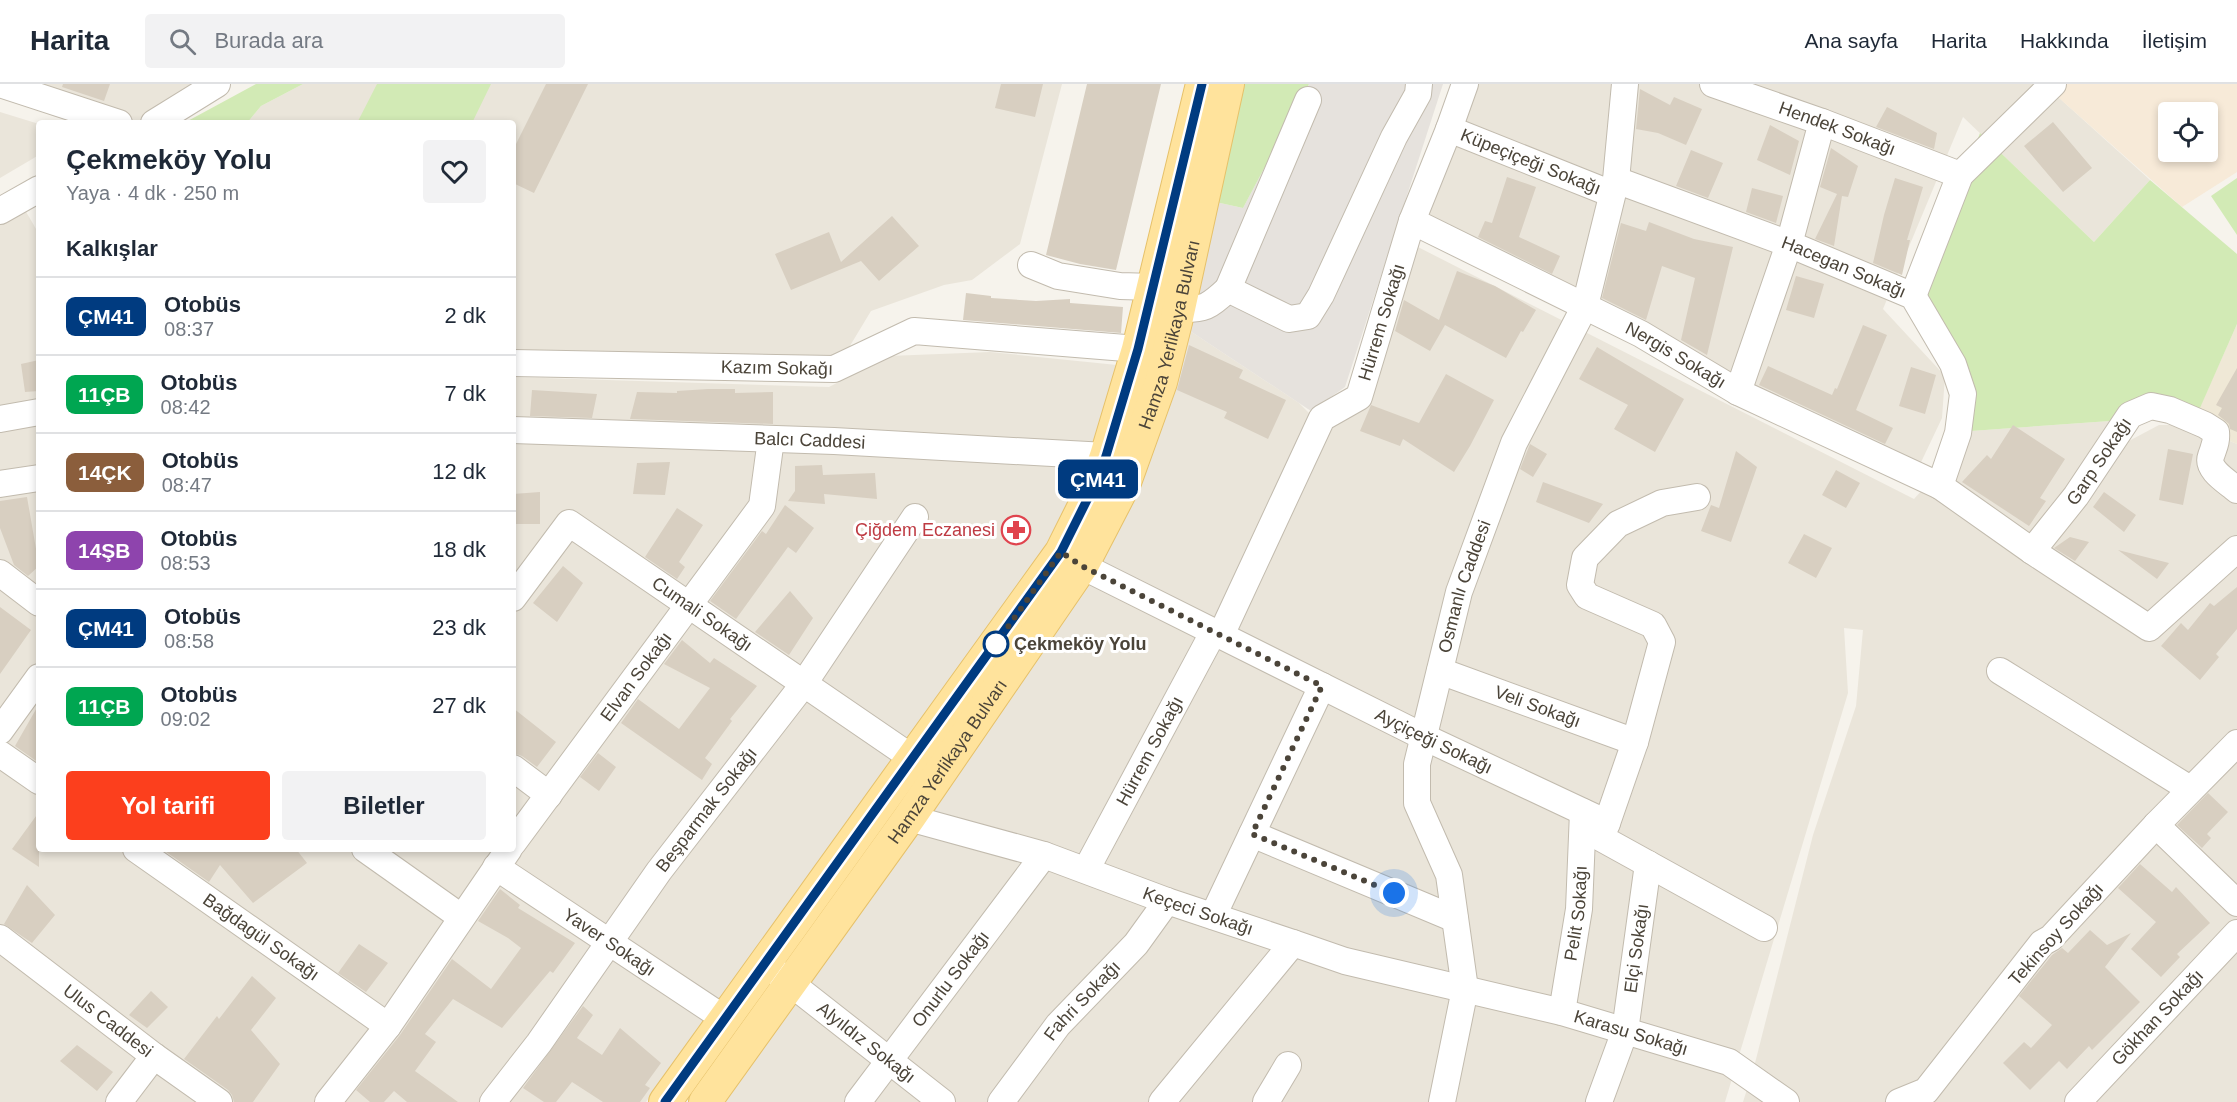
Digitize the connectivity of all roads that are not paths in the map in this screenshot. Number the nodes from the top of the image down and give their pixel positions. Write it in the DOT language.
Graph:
graph roads {
  1 [pos="217,84"];
  2 [pos="1202,84"];
  3 [pos="1228,84"];
  4 [pos="1419,84"];
  5 [pos="1465,84"];
  6 [pos="1624,84"];
  7 [pos="1713,84"];
  8 [pos="2053,84"];
  9 [pos="6,85"];
  10 [pos="1308,100"];
  11 [pos="110,120"];
  12 [pos="159,120"];
  13 [pos="1822,122"];
  14 [pos="1449,129"];
  15 [pos="1960,175"];
  16 [pos="1614,187"];
  17 [pos="36,191"];
  18 [pos="0,211"];
  19 [pos="1412,221"];
  20 [pos="1790,244"];
  21 [pos="1031,264"];
  22 [pos="1154,287"];
  23 [pos="1228,290"];
  24 [pos="1913,296"];
  25 [pos="1585,306"];
  26 [pos="1179,309"];
  27 [pos="1138,349"];
  28 [pos="516,363"];
  29 [pos="1738,392"];
  30 [pos="36,413"];
  31 [pos="0,419"];
  32 [pos="516,430"];
  33 [pos="771,439"];
  34 [pos="1106,456"];
  35 [pos="36,478"];
  36 [pos="0,484"];
  37 [pos="1940,486"];
  38 [pos="2237,490"];
  39 [pos="1697,497"];
  40 [pos="915,517"];
  41 [pos="2237,549"];
  42 [pos="2032,551"];
  43 [pos="1071,559"];
  44 [pos="0,573"];
  45 [pos="516,594"];
  46 [pos="36,601"];
  47 [pos="688,606"];
  48 [pos="1218,633"];
  49 [pos="1440,671"];
  50 [pos="2000,671"];
  51 [pos="36,681"];
  52 [pos="803,685"];
  53 [pos="1322,686"];
  54 [pos="0,731"];
  55 [pos="1424,737"];
  56 [pos="1635,742"];
  57 [pos="2237,743"];
  58 [pos="0,753"];
  59 [pos="913,757"];
  60 [pos="516,770"];
  61 [pos="937,776"];
  62 [pos="36,779"];
  63 [pos="2190,789"];
  64 [pos="549,795"];
  65 [pos="1583,812"];
  66 [pos="909,818"];
  67 [pos="1607,823"];
  68 [pos="2156,825"];
  69 [pos="1252,834"];
  70 [pos="516,839"];
  71 [pos="140,852"];
  72 [pos="369,852"];
  73 [pos="1044,855"];
  74 [pos="502,858"];
  75 [pos="1648,864"];
  76 [pos="1086,870"];
  77 [pos="1167,901"];
  78 [pos="2237,903"];
  79 [pos="1213,916"];
  80 [pos="461,917"];
  81 [pos="1455,919"];
  82 [pos="1764,928"];
  83 [pos="2237,933"];
  84 [pos="0,938"];
  85 [pos="609,942"];
  86 [pos="1293,943"];
  87 [pos="765,963"];
  88 [pos="790,982"];
  89 [pos="1465,989"];
  90 [pos="1562,1012"];
  91 [pos="724,1019"];
  92 [pos="387,1026"];
  93 [pos="1624,1031"];
  94 [pos="154,1056"];
  95 [pos="890,1062"];
  96 [pos="1288,1065"];
  97 [pos="1751,1091"];
  98 [pos="1906,1101"];
  99 [pos="119,1102"];
  100 [pos="219,1102"];
  101 [pos="328,1102"];
  102 [pos="493,1102"];
  103 [pos="664,1102"];
  104 [pos="705,1102"];
  105 [pos="858,1102"];
  106 [pos="942,1102"];
  107 [pos="1001,1102"];
  108 [pos="1162,1102"];
  109 [pos="1266,1102"];
  110 [pos="1442,1102"];
  111 [pos="1599,1102"];
  112 [pos="1786,1102"];
  113 [pos="2078,1102"];
  1 -- 12 [label="street"];
  2 -- 22 [label="main road, Hamza Yerlikaya Bulvarı"];
  3 -- 26 [label="main road, Hamza Yerlikaya Bulvarı"];
  4 -- 23 [label="street"];
  5 -- 14 [label="street, Hürrem Sokağı"];
  6 -- 16 [label="street, Osmanlı Caddesi"];
  7 -- 13 [label="street, Hendek Sokağı"];
  8 -- 15 [label="street"];
  9 -- 11 [label="street"];
  10 -- 23 [label="street"];
  13 -- 15 [label="street, Hendek Sokağı"];
  13 -- 20 [label="street"];
  14 -- 16 [label="street, Küpeçiçeği Sokağı"];
  14 -- 19 [label="street, Hürrem Sokağı"];
  15 -- 24 [label="street"];
  16 -- 20 [label="street, Hacegan Sokağı"];
  16 -- 25 [label="street, Osmanlı Caddesi"];
  17 -- 18 [label="street"];
  19 -- 25 [label="street, Nergis Sokağı"];
  19 -- 48 [label="street, Hürrem Sokağı"];
  20 -- 24 [label="street, Hacegan Sokağı"];
  20 -- 29 [label="street"];
  21 -- 22 [label="street"];
  22 -- 27 [label="main road, Hamza Yerlikaya Bulvarı"];
  23 -- 26 [label="street"];
  24 -- 37 [label="street, Hacegan Sokağı"];
  25 -- 29 [label="street, Nergis Sokağı"];
  25 -- 49 [label="street, Osmanlı Caddesi"];
  26 -- 43 [label="main road, Hamza Yerlikaya Bulvarı"];
  27 -- 28 [label="street, Kazım Sokağı"];
  27 -- 34 [label="main road, Hamza Yerlikaya Bulvarı"];
  29 -- 37 [label="street, Nergis Sokağı"];
  30 -- 31 [label="street"];
  32 -- 33 [label="street, Balcı Caddesi"];
  33 -- 34 [label="street, Balcı Caddesi"];
  33 -- 47 [label="street, Elvan Sokağı"];
  34 -- 43 [label="main road, Hamza Yerlikaya Bulvarı"];
  35 -- 36 [label="street"];
  37 -- 42 [label="street, Nergis Sokağı"];
  38 -- 42 [label="street, Garp Sokağı"];
  39 -- 56 [label="street"];
  40 -- 52 [label="street, Beşparmak Sokağı"];
  41 -- 42 [label="street, Nergis Sokağı"];
  43 -- 48 [label="street, Ayçiçeği Sokağı"];
  43 -- 59 [label="main road, Hamza Yerlikaya Bulvarı"];
  43 -- 61 [label="main road, Hamza Yerlikaya Bulvarı"];
  44 -- 46 [label="street"];
  45 -- 47 [label="street, Cumali Sokağı"];
  47 -- 52 [label="street, Cumali Sokağı"];
  47 -- 64 [label="street, Elvan Sokağı"];
  48 -- 53 [label="street, Ayçiçeği Sokağı"];
  48 -- 76 [label="street, Hürrem Sokağı"];
  49 -- 55 [label="street, Osmanlı Caddesi"];
  49 -- 56 [label="street, Veli Sokağı"];
  50 -- 63 [label="street"];
  51 -- 54 [label="street"];
  52 -- 59 [label="street, Cumali Sokağı"];
  52 -- 85 [label="street, Beşparmak Sokağı"];
  53 -- 55 [label="street, Ayçiçeği Sokağı"];
  53 -- 69 [label="street"];
  55 -- 65 [label="street, Ayçiçeği Sokağı"];
  55 -- 81 [label="street, Osmanlı Caddesi"];
  56 -- 67 [label="street"];
  57 -- 63 [label="street, Tekinsoy Sokağı"];
  58 -- 62 [label="street"];
  59 -- 61 [label="street, Cumali Sokağı"];
  59 -- 87 [label="main road, Hamza Yerlikaya Bulvarı"];
  60 -- 64 [label="street"];
  61 -- 66 [label="main road, Hamza Yerlikaya Bulvarı"];
  63 -- 68 [label="street, Tekinsoy Sokağı"];
  64 -- 70 [label="street, Elvan Sokağı"];
  65 -- 67 [label="street, Ayçiçeği Sokağı"];
  65 -- 90 [label="street, Pelit Sokağı"];
  66 -- 73 [label="street, Keçeci Sokağı"];
  66 -- 88 [label="main road, Hamza Yerlikaya Bulvarı"];
  67 -- 75 [label="street"];
  68 -- 78 [label="street"];
  68 -- 98 [label="street, Tekinsoy Sokağı"];
  69 -- 79 [label="street"];
  69 -- 81 [label="street"];
  71 -- 92 [label="street, Bağdagül Sokağı"];
  72 -- 80 [label="street"];
  73 -- 76 [label="street, Keçeci Sokağı"];
  73 -- 95 [label="street, Onurlu Sokağı"];
  74 -- 80 [label="street"];
  74 -- 85 [label="street, Yaver Sokağı"];
  75 -- 82 [label="street"];
  75 -- 93 [label="street, Elçi Sokağı"];
  76 -- 77 [label="street, Keçeci Sokağı"];
  77 -- 79 [label="street, Keçeci Sokağı"];
  77 -- 107 [label="street, Fahri Sokağı"];
  79 -- 86 [label="street, Keçeci Sokağı"];
  80 -- 92 [label="street"];
  81 -- 89 [label="street, Osmanlı Caddesi"];
  83 -- 113 [label="street, Gökhan Sokağı"];
  84 -- 94 [label="street, Ulus Caddesi"];
  85 -- 91 [label="street, Yaver Sokağı"];
  85 -- 102 [label="street, Beşparmak Sokağı"];
  86 -- 89 [label="street, Keçeci Sokağı"];
  86 -- 108 [label="street"];
  87 -- 88 [label="street, Alyıldız Sokağı"];
  87 -- 91 [label="main road, Hamza Yerlikaya Bulvarı"];
  88 -- 95 [label="street, Alyıldız Sokağı"];
  88 -- 104 [label="main road, Hamza Yerlikaya Bulvarı"];
  89 -- 90 [label="street, Karasu Sokağı"];
  89 -- 110 [label="street, Osmanlı Caddesi"];
  90 -- 93 [label="street, Karasu Sokağı"];
  91 -- 103 [label="main road, Hamza Yerlikaya Bulvarı"];
  92 -- 101 [label="street"];
  93 -- 97 [label="street, Karasu Sokağı"];
  93 -- 111 [label="street, Elçi Sokağı"];
  94 -- 99 [label="street"];
  94 -- 100 [label="street, Ulus Caddesi"];
  95 -- 105 [label="street, Onurlu Sokağı"];
  95 -- 106 [label="street, Alyıldız Sokağı"];
  96 -- 109 [label="street"];
  97 -- 112 [label="street, Karasu Sokağı"];
}
